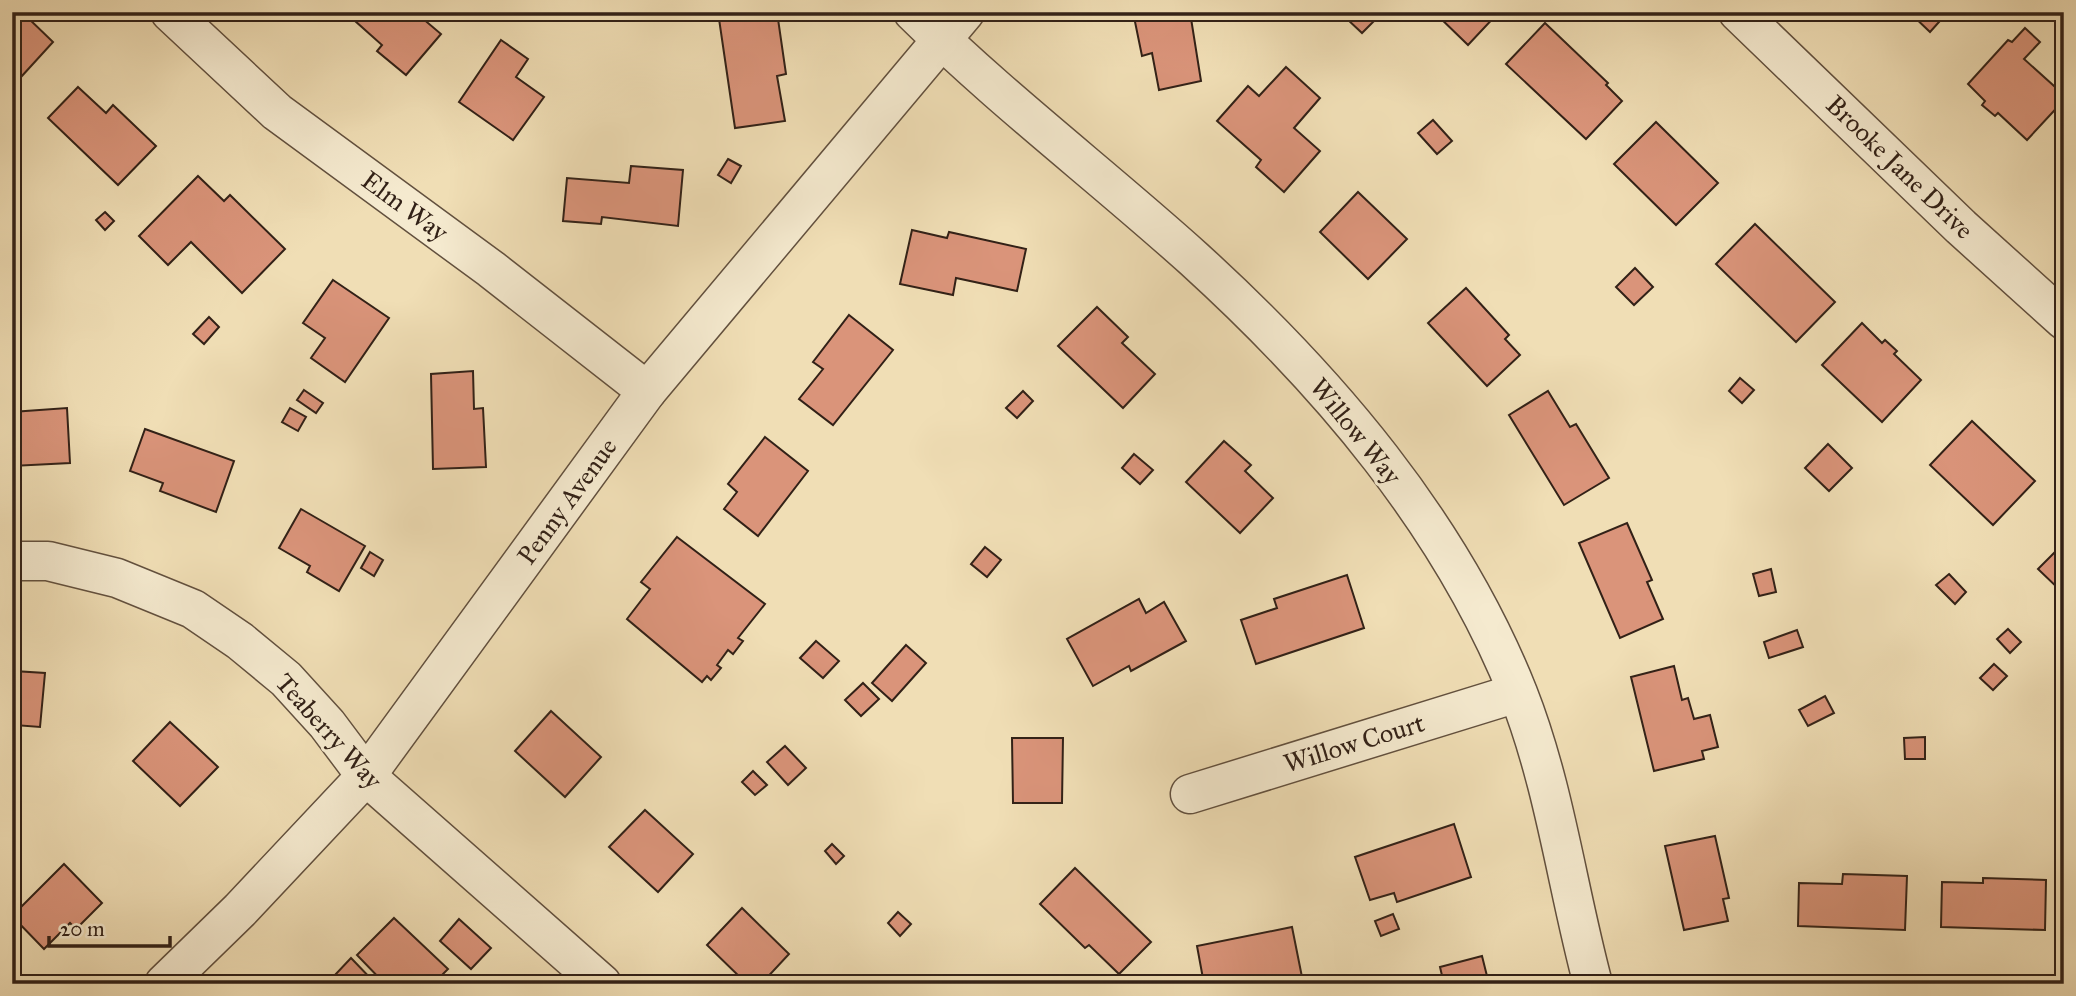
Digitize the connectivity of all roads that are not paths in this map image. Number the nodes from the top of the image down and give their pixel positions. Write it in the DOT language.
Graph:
graph roads {
  1 [pos="170,12"];
  2 [pos="913,12"];
  3 [pos="1738,12"];
  4 [pos="953,26"];
  5 [pos="2064,320"];
  6 [pos="647,391"];
  7 [pos="12,561"];
  8 [pos="1517,692"];
  9 [pos="366,776"];
  10 [pos="1190,794"];
  11 [pos="164,984"];
  12 [pos="601,984"];
  13 [pos="1593,984"];
  1 -- 6 [label="street, Elm Way"];
  2 -- 4 [label="street, Willow Way"];
  3 -- 5 [label="street, Brooke Jane Drive"];
  4 -- 6 [label="street, Penny Avenue"];
  4 -- 8 [label="street, Willow Way"];
  6 -- 9 [label="street, Penny Avenue"];
  7 -- 9 [label="street, Teaberry Way"];
  8 -- 10 [label="street, Willow Court"];
  8 -- 13 [label="street, Willow Way"];
  9 -- 11 [label="street, Penny Avenue"];
  9 -- 12 [label="street, Teaberry Way"];
}
